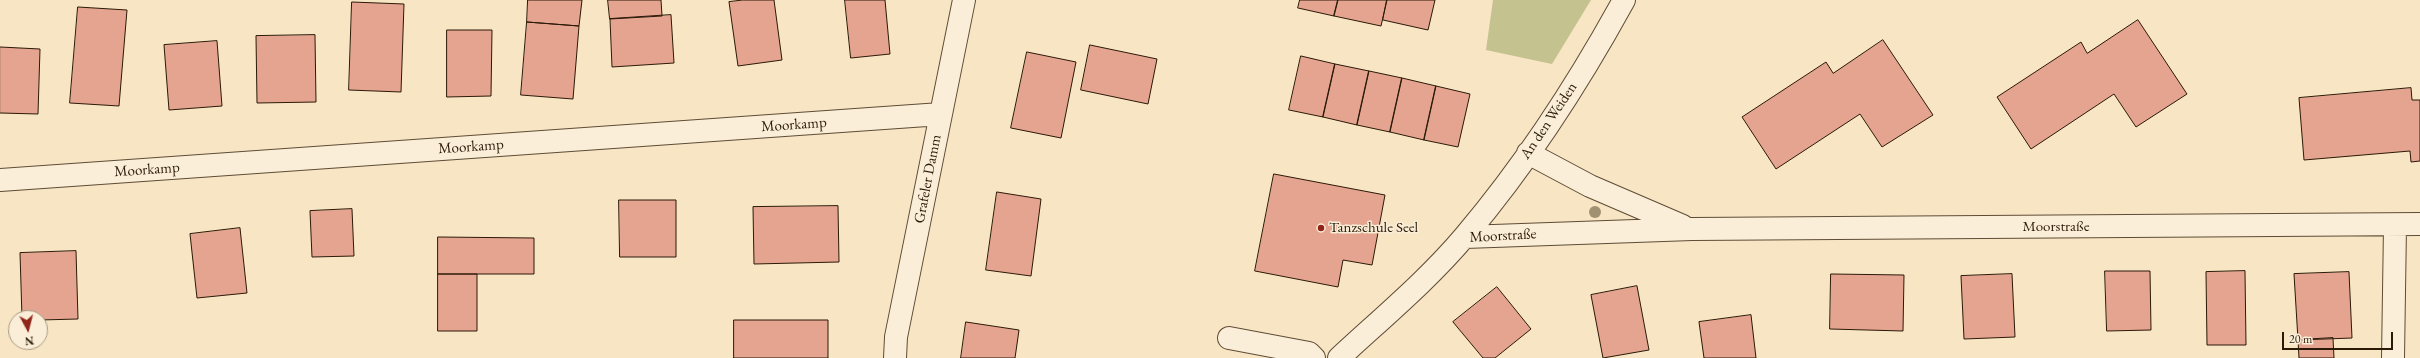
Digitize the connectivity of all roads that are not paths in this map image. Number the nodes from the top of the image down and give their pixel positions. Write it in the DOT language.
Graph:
graph roads {
  1 [pos="964,0"];
  2 [pos="1624,0"];
  3 [pos="941,114"];
  4 [pos="1528,153"];
  5 [pos="0,180"];
  6 [pos="2420,224"];
  7 [pos="2395,226"];
  8 [pos="1692,229"];
  9 [pos="1465,237"];
  10 [pos="1229,338"];
  11 [pos="895,358"];
  12 [pos="1314,358"];
  13 [pos="1338,358"];
  14 [pos="2393,358"];
  1 -- 3 [label="street, Grafeler Damm"];
  2 -- 4 [label="street, An den Weiden"];
  3 -- 5 [label="street, Moorkamp"];
  3 -- 11 [label="street, Grafeler Damm"];
  4 -- 8 [label="street, Moorstraße"];
  4 -- 9 [label="street, An den Weiden"];
  6 -- 7 [label="street, Moorstraße"];
  7 -- 8 [label="street, Moorstraße"];
  7 -- 14 [label="street"];
  8 -- 9 [label="street, Moorstraße"];
  9 -- 13 [label="street, Moorstraße"];
  10 -- 12 [label="street"];
}
